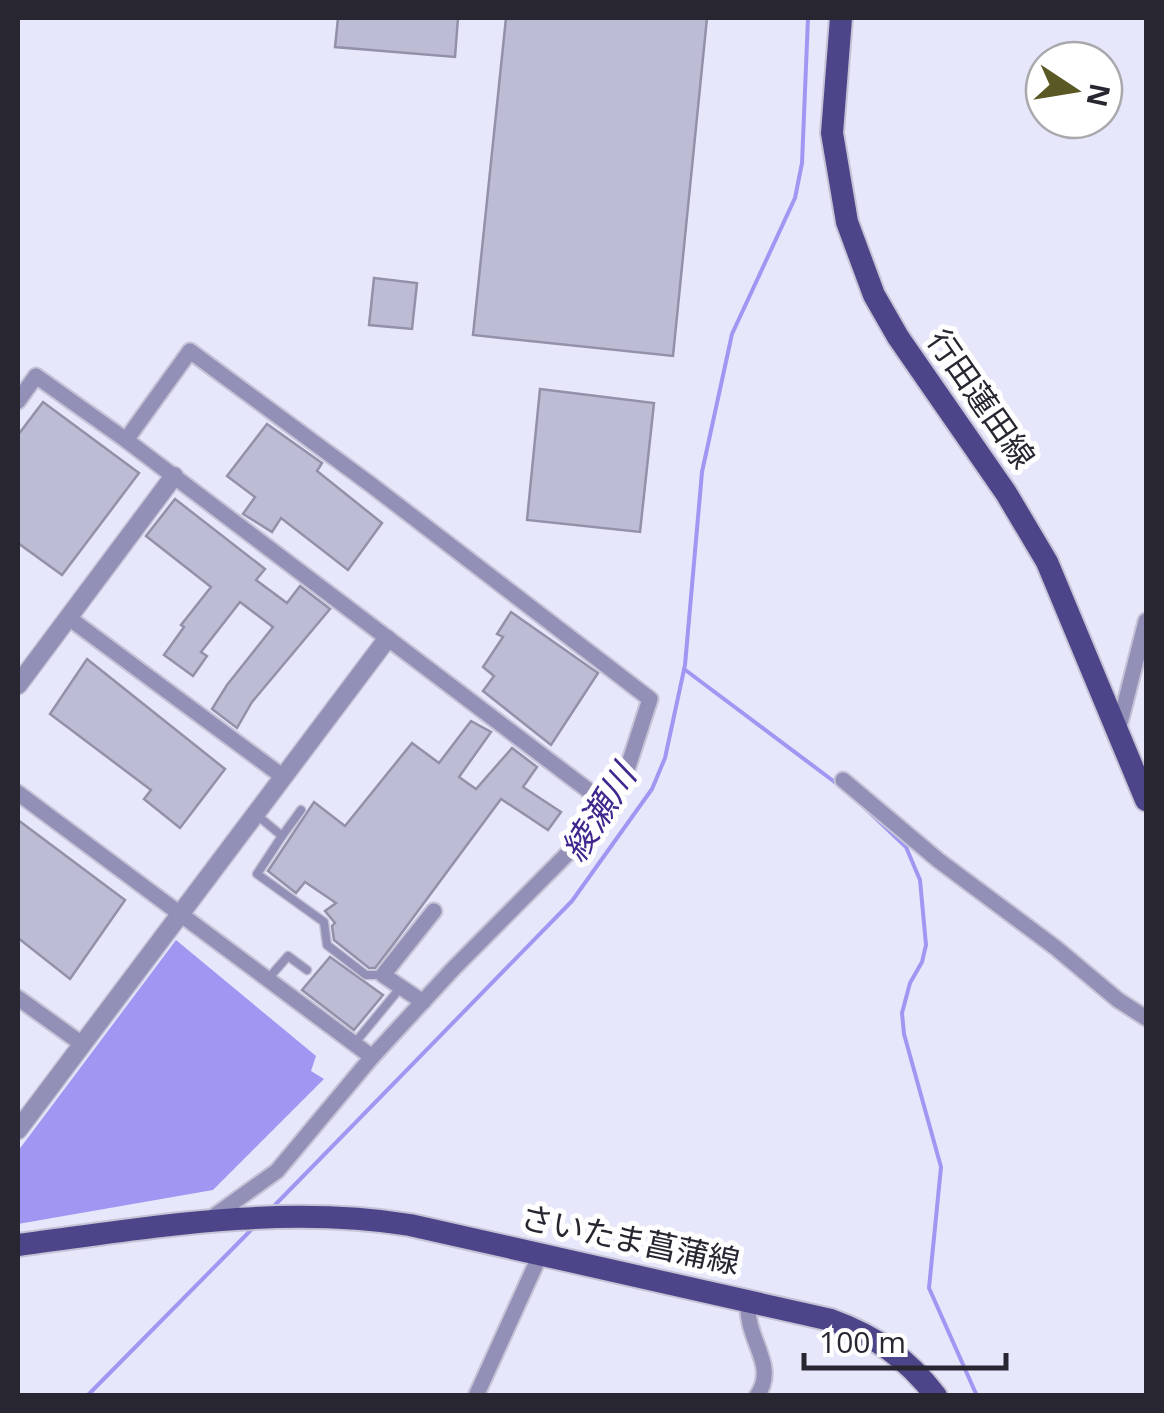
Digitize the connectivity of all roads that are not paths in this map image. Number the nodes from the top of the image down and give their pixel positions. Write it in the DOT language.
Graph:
graph roads {
  1 [pos="840,18"];
  2 [pos="18,400"];
  3 [pos="126,440"];
  4 [pos="174,476"];
  5 [pos="69,618"];
  6 [pos="1146,621"];
  7 [pos="386,640"];
  8 [pos="18,685"];
  9 [pos="1118,731"];
  10 [pos="282,776"];
  11 [pos="843,780"];
  12 [pos="18,793"];
  13 [pos="1146,800"];
  14 [pos="610,806"];
  15 [pos="301,810"];
  16 [pos="254,814"];
  17 [pos="282,836"];
  18 [pos="434,911"];
  19 [pos="179,914"];
  20 [pos="307,970"];
  21 [pos="383,975"];
  22 [pos="267,980"];
  23 [pos="400,987"];
  24 [pos="18,998"];
  25 [pos="423,1002"];
  26 [pos="1146,1018"];
  27 [pos="82,1044"];
  28 [pos="354,1044"];
  29 [pos="372,1057"];
  30 [pos="18,1130"];
  31 [pos="217,1219"];
  32 [pos="18,1246"];
  33 [pos="541,1253"];
  34 [pos="748,1299"];
  35 [pos="476,1396"];
  36 [pos="757,1396"];
  37 [pos="936,1396"];
  1 -- 9 [label="main road, 行田蓮田線"];
  2 -- 3 [label="street"];
  3 -- 4 [label="street"];
  3 -- 14 [label="street"];
  4 -- 5 [label="street"];
  4 -- 7 [label="street"];
  5 -- 8 [label="street"];
  5 -- 10 [label="street"];
  6 -- 9 [label="street"];
  7 -- 10 [label="street"];
  7 -- 14 [label="street"];
  9 -- 13 [label="main road, 行田蓮田線"];
  10 -- 16 [label="street"];
  11 -- 26 [label="street"];
  12 -- 19 [label="street"];
  14 -- 25 [label="street"];
  15 -- 17 [label="lane"];
  16 -- 17 [label="lane"];
  16 -- 19 [label="street"];
  17 -- 21 [label="lane"];
  18 -- 21 [label="street"];
  19 -- 22 [label="street"];
  19 -- 27 [label="street"];
  20 -- 22 [label="lane"];
  21 -- 23 [label="street"];
  22 -- 28 [label="street"];
  23 -- 25 [label="street"];
  23 -- 28 [label="lane"];
  24 -- 27 [label="street"];
  25 -- 29 [label="street"];
  27 -- 30 [label="street"];
  28 -- 29 [label="street"];
  29 -- 31 [label="street"];
  31 -- 32 [label="main road"];
  31 -- 33 [label="main road, さいたま菖蒲線"];
  33 -- 34 [label="main road, さいたま菖蒲線"];
  33 -- 35 [label="street"];
  34 -- 36 [label="street"];
  34 -- 37 [label="main road, さいたま菖蒲線"];
}
